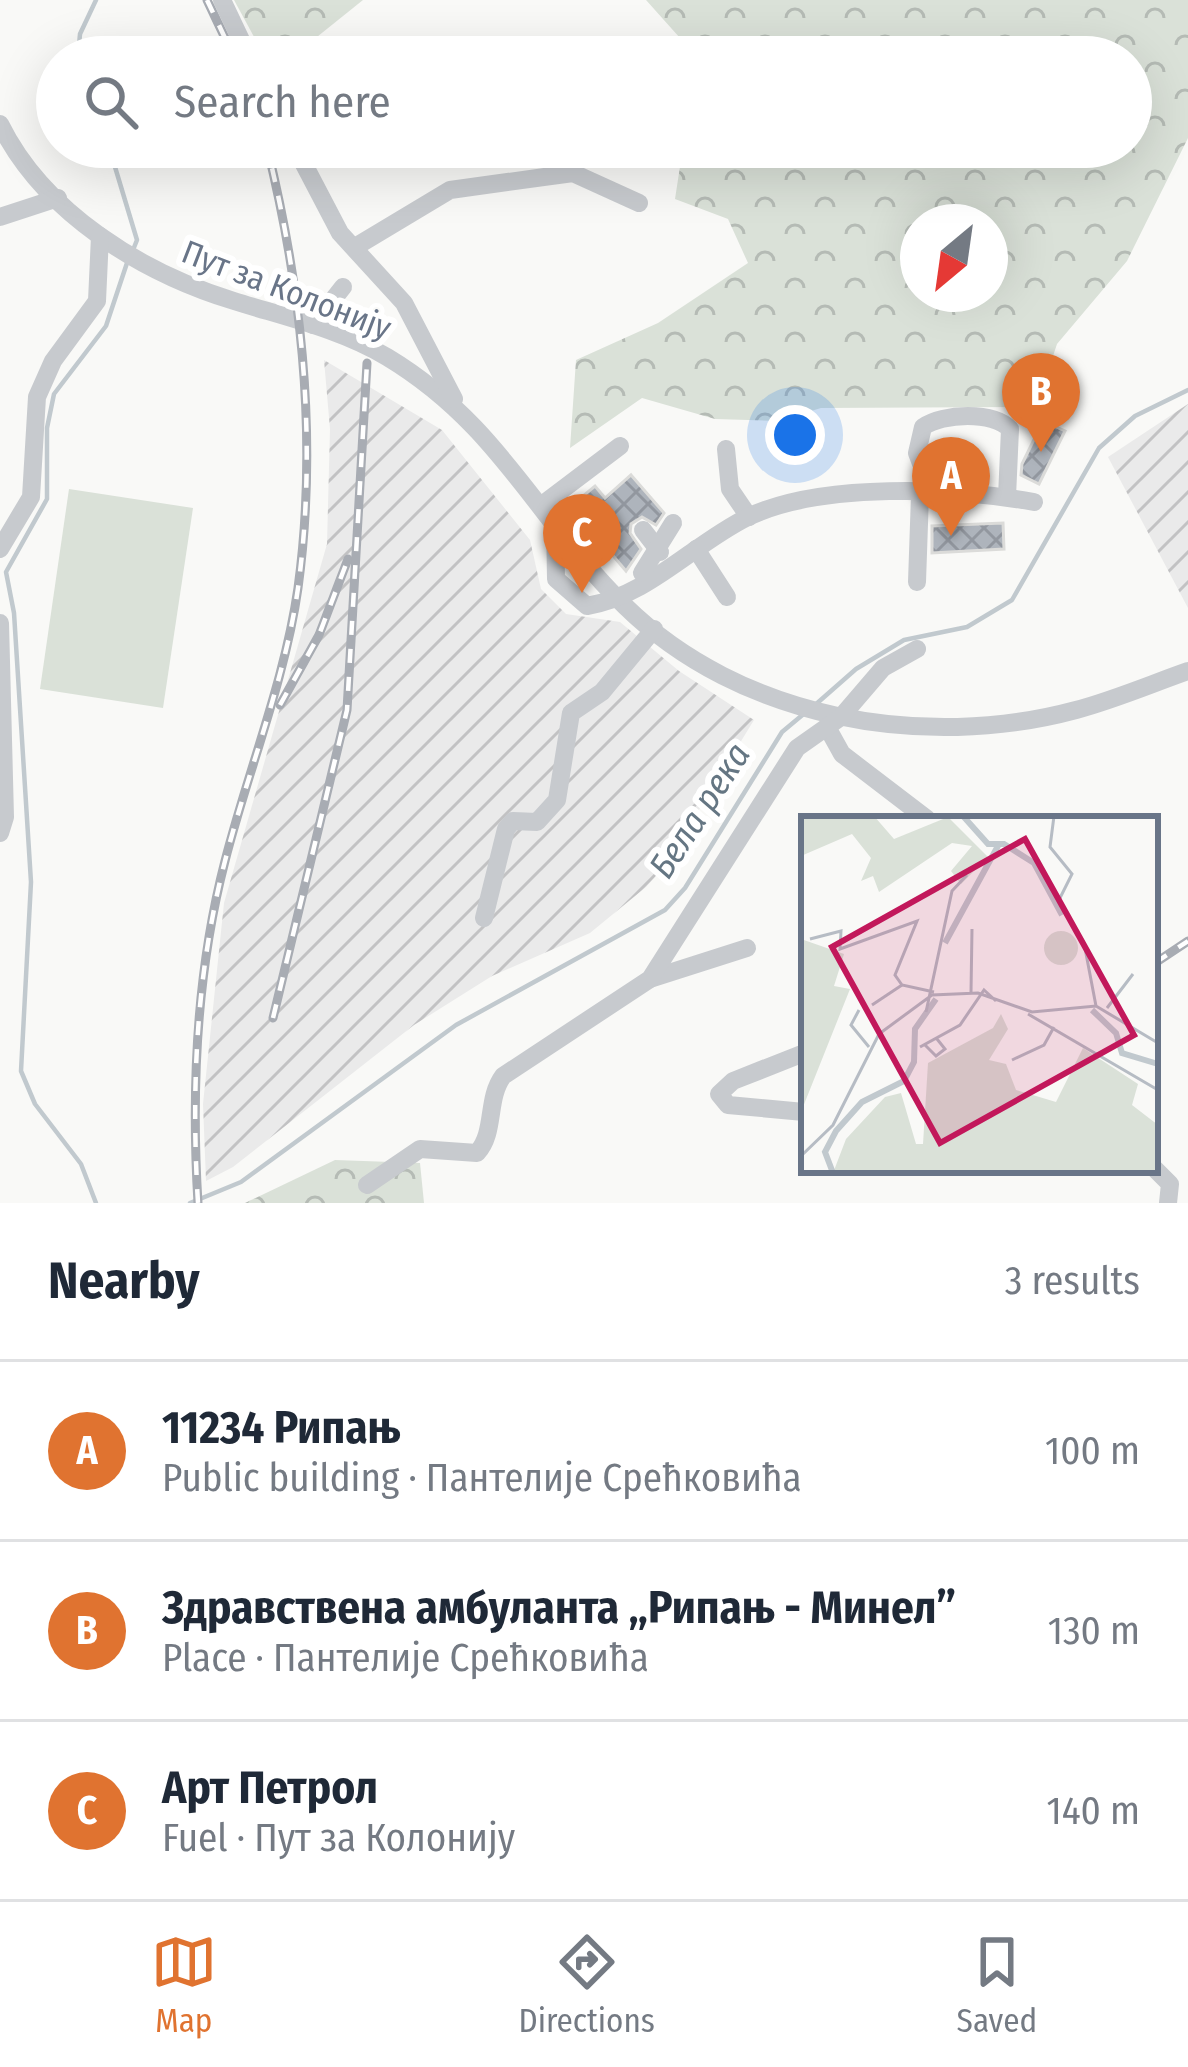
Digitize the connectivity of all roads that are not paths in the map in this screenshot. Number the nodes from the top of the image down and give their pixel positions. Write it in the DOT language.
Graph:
graph roads {
  1 [pos="222,0"];
  2 [pos="239,36"];
  3 [pos="0,124"];
  4 [pos="306,168"];
  5 [pos="58,198"];
  6 [pos="639,203"];
  7 [pos="0,217"];
  8 [pos="100,236"];
  9 [pos="355,247"];
  10 [pos="344,286"];
  11 [pos="313,325"];
  12 [pos="456,404"];
  13 [pos="620,446"];
  14 [pos="726,449"];
  15 [pos="927,495"];
  16 [pos="1007,497"];
  17 [pos="1034,502"];
  18 [pos="542,505"];
  19 [pos="749,517"];
  20 [pos="555,521"];
  21 [pos="643,530"];
  22 [pos="666,537"];
  23 [pos="0,549"];
  24 [pos="688,553"];
  25 [pos="642,573"];
  26 [pos="917,582"];
  27 [pos="727,597"];
  28 [pos="620,601"];
  29 [pos="0,623"];
  30 [pos="654,629"];
  31 [pos="917,649"];
  32 [pos="1188,671"];
  33 [pos="830,719"];
  34 [pos="923,816"];
  35 [pos="0,833"];
  36 [pos="484,919"];
  37 [pos="747,948"];
  38 [pos="650,979"];
  39 [pos="801,1054"];
  40 [pos="801,1112"];
  41 [pos="1158,1172"];
  42 [pos="367,1185"];
  43 [pos="1168,1203"];
  1 -- 2 [label="street"];
  3 -- 5 [label="street, Пут за Колонију"];
  4 -- 9 [label="street"];
  5 -- 7 [label="street"];
  5 -- 8 [label="street, Пут за Колонију"];
  6 -- 9 [label="street"];
  8 -- 11 [label="street, Пут за Колонију"];
  8 -- 23 [label="street"];
  9 -- 12 [label="street"];
  10 -- 11 [label="street"];
  11 -- 12 [label="street, Пут за Колонију"];
  12 -- 18 [label="street, Пут за Колонију"];
  13 -- 18 [label="street"];
  14 -- 19 [label="street"];
  15 -- 16 [label="street"];
  15 -- 16 [label="street"];
  15 -- 19 [label="street"];
  15 -- 26 [label="street"];
  16 -- 17 [label="street"];
  18 -- 20 [label="street, Пут за Колонију"];
  19 -- 24 [label="street"];
  20 -- 28 [label="street, Пут за Колонију"];
  20 -- 28 [label="street"];
  21 -- 22 [label="street"];
  22 -- 24 [label="street"];
  22 -- 25 [label="street"];
  24 -- 27 [label="street"];
  24 -- 28 [label="street"];
  28 -- 30 [label="street, Пут за Колонију"];
  29 -- 35 [label="street"];
  30 -- 33 [label="street, Пут за Колонију"];
  30 -- 36 [label="street"];
  31 -- 33 [label="street"];
  32 -- 33 [label="street, Пут за Колонију"];
  33 -- 34 [label="street"];
  33 -- 38 [label="street"];
  37 -- 38 [label="street"];
  38 -- 42 [label="street"];
  39 -- 40 [label="street"];
  41 -- 43 [label="street"];
}
